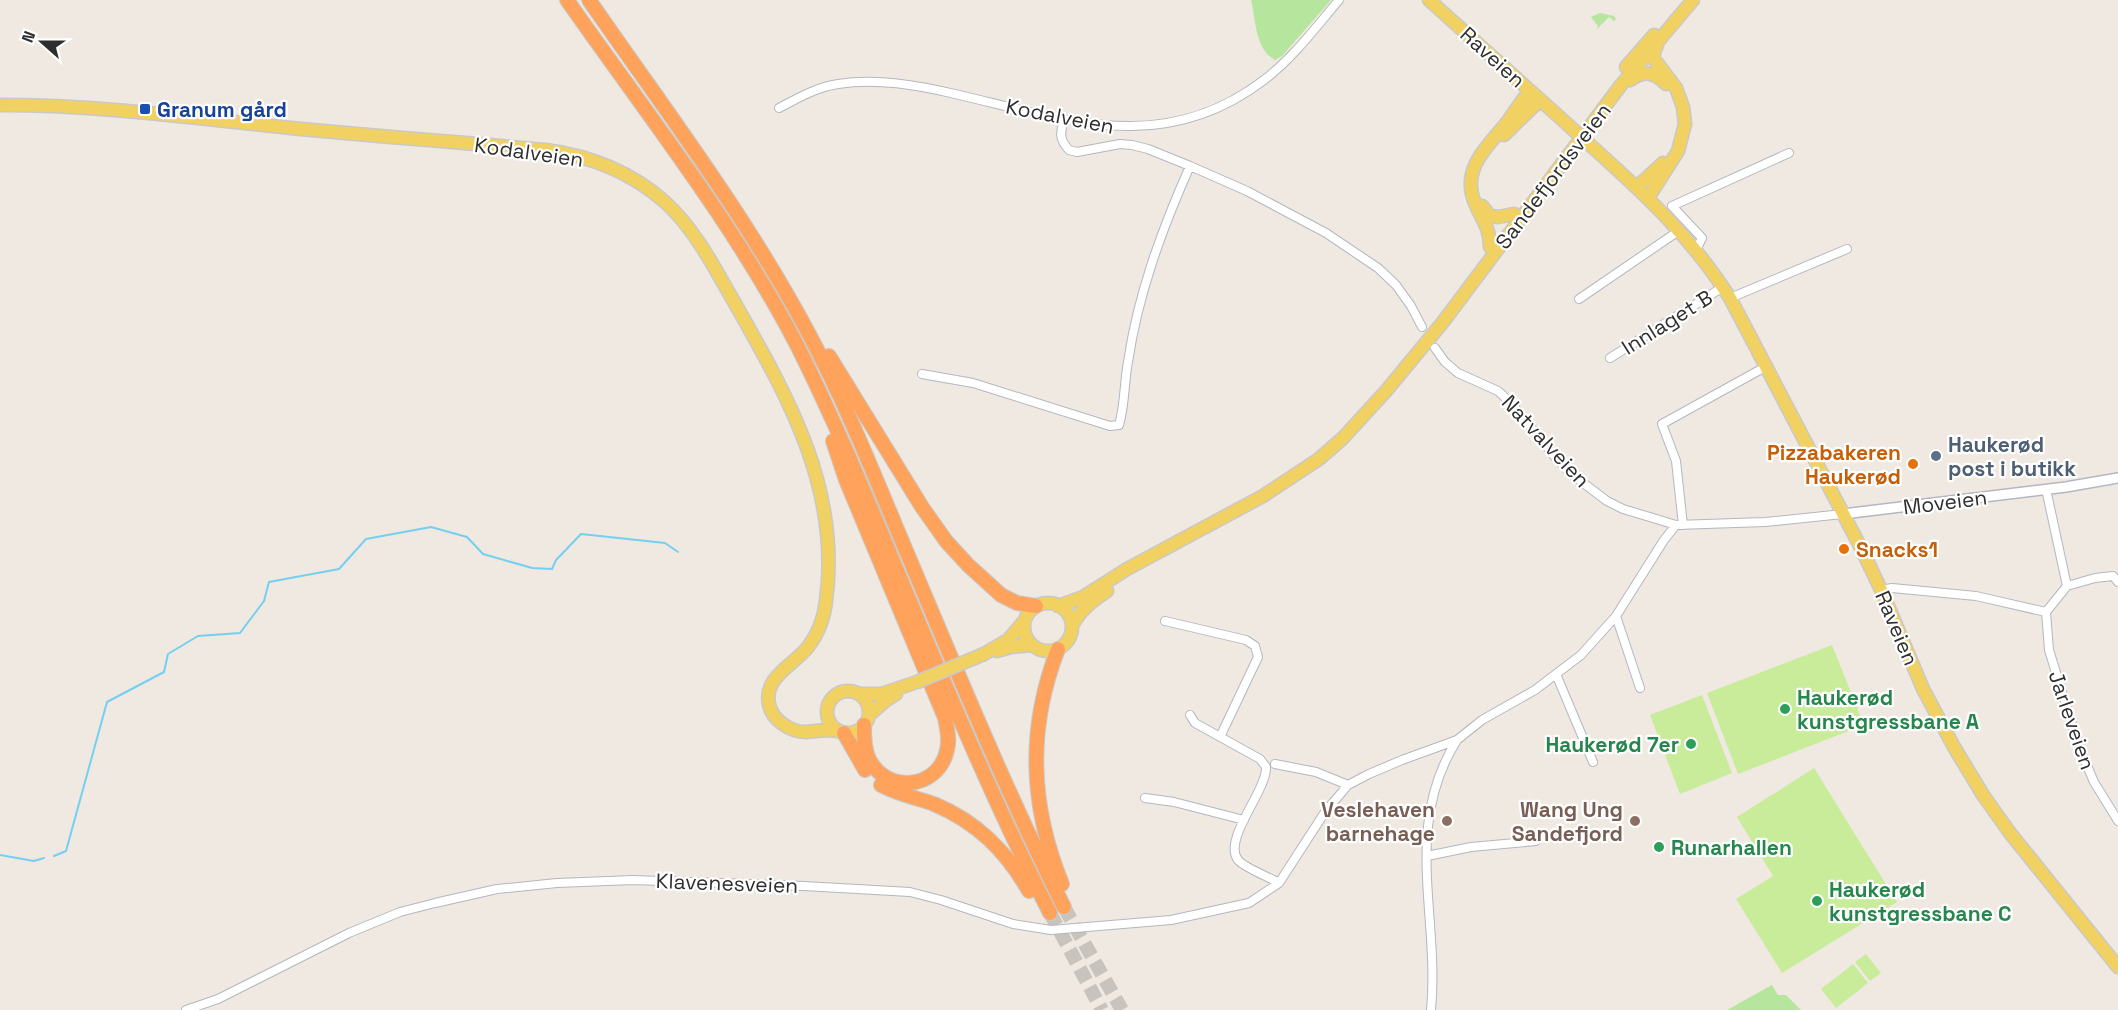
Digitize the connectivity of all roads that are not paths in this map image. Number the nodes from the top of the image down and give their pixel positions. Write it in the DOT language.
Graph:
graph roads {
  1 [pos="567,0"];
  2 [pos="589,0"];
  3 [pos="1339,0"];
  4 [pos="1430,0"];
  5 [pos="1684,0"];
  6 [pos="1693,0"];
  7 [pos="1660,38"];
  8 [pos="1621,85"];
  9 [pos="1530,91"];
  10 [pos="1540,100"];
  11 [pos="0,105"];
  12 [pos="779,108"];
  13 [pos="1064,120"];
  14 [pos="1789,153"];
  15 [pos="1190,166"];
  16 [pos="1637,187"];
  17 [pos="1648,198"];
  18 [pos="1514,214"];
  19 [pos="1680,230"];
  20 [pos="1491,247"];
  21 [pos="1847,249"];
  22 [pos="1696,250"];
  23 [pos="786,291"];
  24 [pos="1726,292"];
  25 [pos="1579,299"];
  26 [pos="1422,327"];
  27 [pos="797,345"];
  28 [pos="1436,348"];
  29 [pos="1416,355"];
  30 [pos="1610,358"];
  31 [pos="1767,366"];
  32 [pos="922,374"];
  33 [pos="2118,478"];
  34 [pos="2046,489"];
  35 [pos="1843,514"];
  36 [pos="1680,525"];
  37 [pos="1177,543"];
  38 [pos="2116,578"];
  39 [pos="2067,586"];
  40 [pos="1881,590"];
  41 [pos="1036,606"];
  42 [pos="1058,606"];
  43 [pos="2046,612"];
  44 [pos="1616,616"];
  45 [pos="1026,619"];
  46 [pos="1165,621"];
  47 [pos="1072,626"];
  48 [pos="1032,645"];
  49 [pos="1058,649"];
  50 [pos="984,654"];
  51 [pos="1556,674"];
  52 [pos="916,682"];
  53 [pos="1640,688"];
  54 [pos="860,694"];
  55 [pos="827,705"];
  56 [pos="1190,715"];
  57 [pos="866,720"];
  58 [pos="791,728"];
  59 [pos="841,732"];
  60 [pos="1220,737"];
  61 [pos="1457,740"];
  62 [pos="1593,762"];
  63 [pos="1275,764"];
  64 [pos="1348,785"];
  65 [pos="1145,798"];
  66 [pos="1244,820"];
  67 [pos="2118,820"];
  68 [pos="1536,841"];
  69 [pos="1427,856"];
  70 [pos="1279,883"];
  71 [pos="2118,967"];
  72 [pos="186,1010"];
  73 [pos="1431,1010"];
  1 -- 27 [label="highway"];
  2 -- 23 [label="highway"];
  3 -- 13 [label="street, Kodalveien"];
  4 -- 9 [label="main road, Raveien"];
  5 -- 18 [label="main road, Sandefjordsveien"];
  6 -- 7 [label="main road, Sandefjordsveien"];
  7 -- 8 [label="main road, Sandefjordsveien"];
  7 -- 17 [label="main road"];
  8 -- 16 [label="main road"];
  8 -- 29 [label="main road, Sandefjordsveien"];
  9 -- 10 [label="main road, Raveien"];
  9 -- 20 [label="main road"];
  10 -- 16 [label="main road, Raveien, bridge"];
  10 -- 18 [label="main road"];
  11 -- 58 [label="main road, Kodalveien"];
  12 -- 13 [label="street, Kodalveien"];
  13 -- 15 [label="street"];
  14 -- 22 [label="street, Raveien"];
  15 -- 26 [label="street"];
  15 -- 32 [label="street"];
  16 -- 17 [label="main road, Raveien"];
  17 -- 19 [label="main road, Raveien"];
  18 -- 20 [label="main road, Sandefjordsveien"];
  19 -- 22 [label="main road, Raveien"];
  19 -- 25 [label="street"];
  20 -- 29 [label="main road, Sandefjordsveien"];
  21 -- 24 [label="street"];
  22 -- 24 [label="main road, Raveien"];
  23 -- 41 [label="highway"];
  23 -- 49 [label="highway"];
  24 -- 30 [label="street, Innlaget B"];
  24 -- 31 [label="main road, Raveien"];
  27 -- 57 [label="highway"];
  27 -- 59 [label="highway"];
  28 -- 36 [label="street, Natvalveien"];
  29 -- 37 [label="main road, Sandefjordsveien"];
  31 -- 35 [label="main road, Raveien"];
  31 -- 36 [label="street"];
  33 -- 34 [label="street, Moveien"];
  34 -- 35 [label="street, Moveien"];
  34 -- 39 [label="street"];
  35 -- 36 [label="street, Natvalveien"];
  35 -- 40 [label="main road, Raveien"];
  36 -- 44 [label="street, Klavenesveien"];
  37 -- 42 [label="main road, Sandefjordsveien"];
  37 -- 47 [label="main road, Sandefjordsveien"];
  38 -- 39 [label="street"];
  39 -- 43 [label="street"];
  40 -- 43 [label="street"];
  40 -- 71 [label="main road, Raveien"];
  41 -- 42 [label="main road"];
  41 -- 45 [label="main road"];
  42 -- 47 [label="main road"];
  43 -- 67 [label="street, Jarleveien"];
  44 -- 51 [label="street, Klavenesveien"];
  44 -- 53 [label="street"];
  45 -- 48 [label="main road"];
  45 -- 50 [label="main road"];
  46 -- 60 [label="street"];
  47 -- 49 [label="main road"];
  48 -- 49 [label="main road"];
  48 -- 50 [label="main road"];
  50 -- 52 [label="main road, bridge"];
  51 -- 61 [label="street, Klavenesveien"];
  51 -- 62 [label="street"];
  52 -- 54 [label="main road"];
  52 -- 57 [label="main road"];
  54 -- 55 [label="main road"];
  54 -- 57 [label="main road"];
  55 -- 58 [label="main road"];
  55 -- 59 [label="main road"];
  56 -- 60 [label="street"];
  57 -- 59 [label="main road"];
  58 -- 59 [label="main road"];
  60 -- 66 [label="street"];
  61 -- 64 [label="street, Klavenesveien"];
  61 -- 69 [label="street"];
  63 -- 64 [label="street"];
  64 -- 70 [label="street, Klavenesveien"];
  65 -- 66 [label="street"];
  66 -- 70 [label="street"];
  68 -- 69 [label="street"];
  69 -- 73 [label="street"];
  70 -- 72 [label="street, Klavenesveien"];
}
